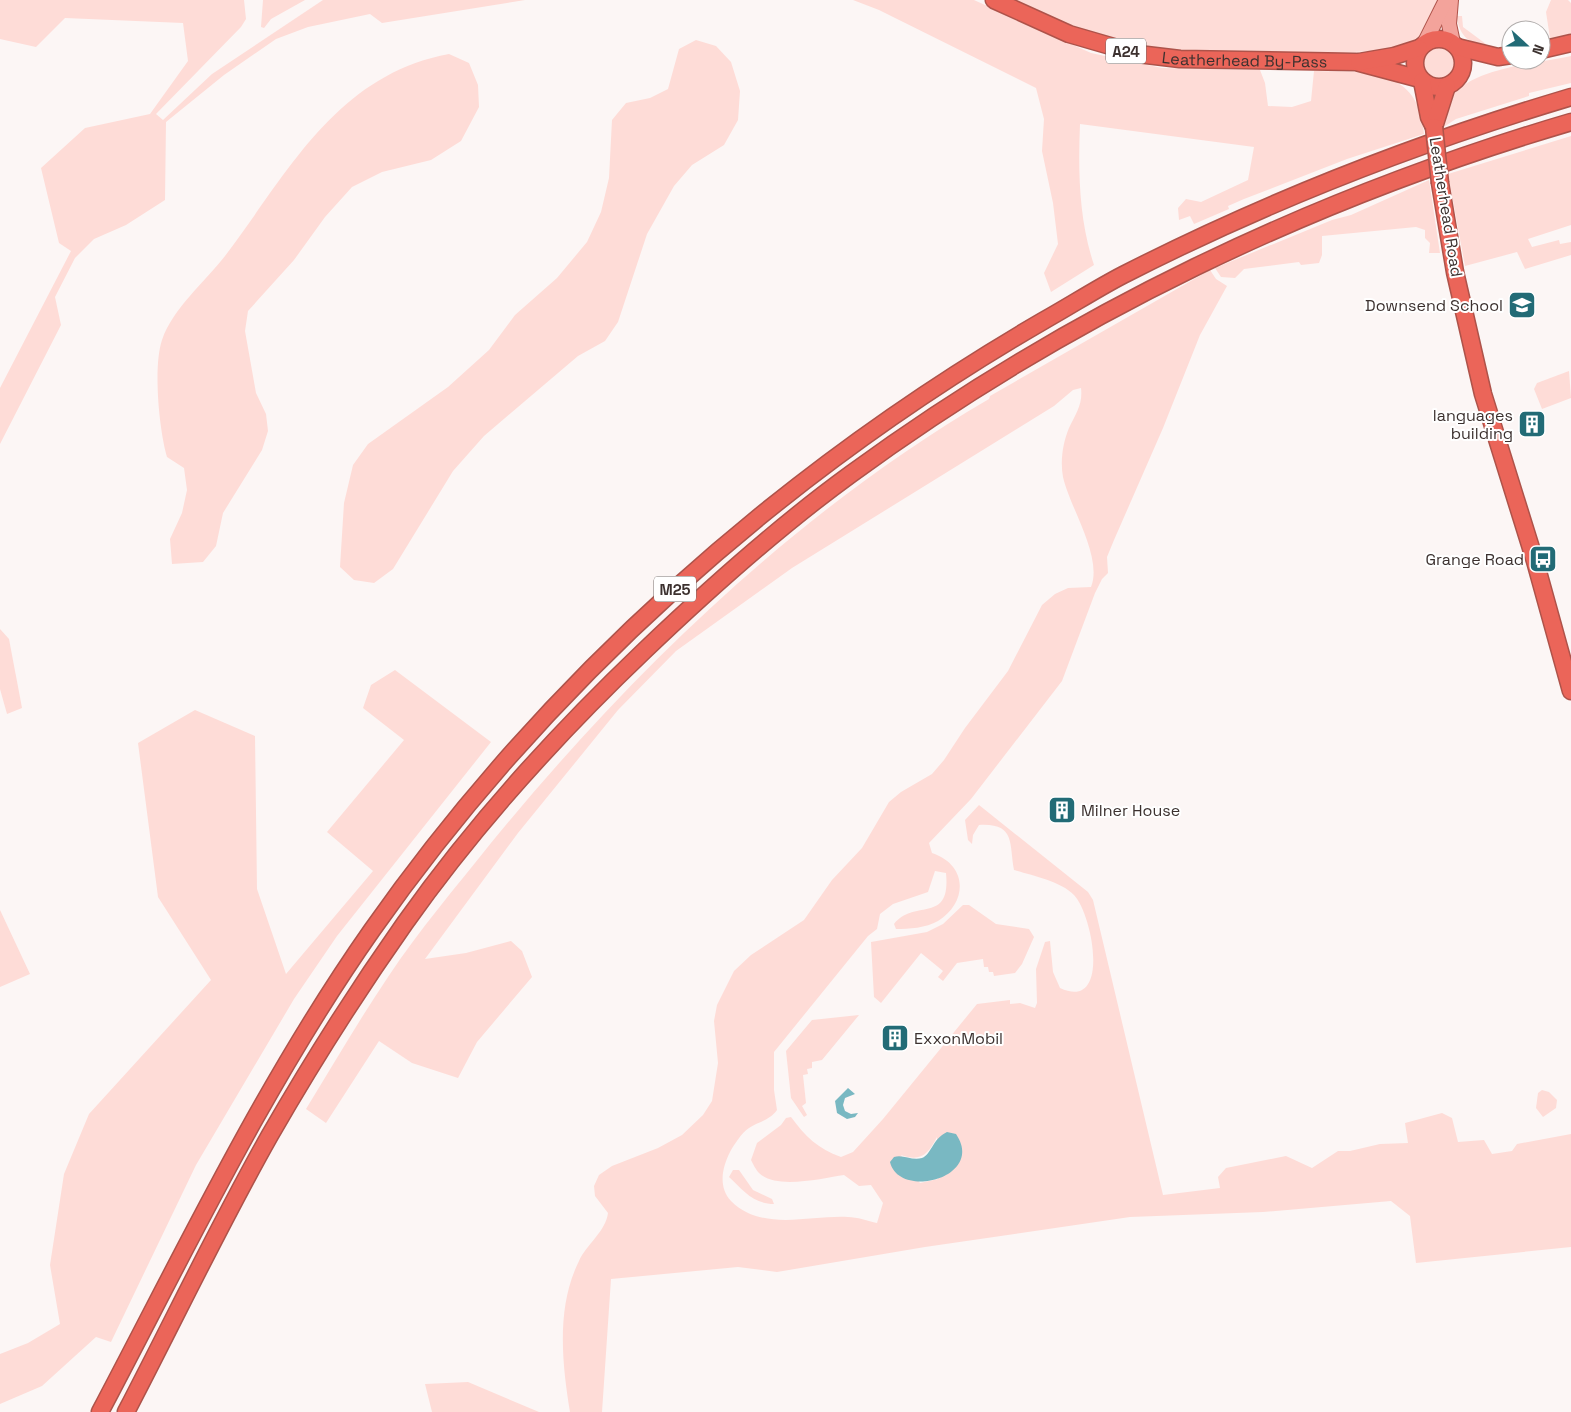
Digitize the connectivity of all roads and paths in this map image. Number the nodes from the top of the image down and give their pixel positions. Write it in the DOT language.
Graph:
graph roads {
  1 [pos="994,0"];
  2 [pos="1446,0"];
  3 [pos="1450,0"];
  4 [pos="1571,43"];
  5 [pos="1455,45"];
  6 [pos="1421,46"];
  7 [pos="1551,48"];
  8 [pos="1501,55"];
  9 [pos="1501,58"];
  10 [pos="1356,62"];
  11 [pos="1460,74"];
  12 [pos="1421,80"];
  13 [pos="1447,86"];
  14 [pos="1571,97"];
  15 [pos="1571,122"];
  16 [pos="1434,127"];
  17 [pos="1571,691"];
  18 [pos="100,1412"];
  19 [pos="126,1412"];
  1 -- 10 [label="highway, Leatherhead By-Pass / A24"];
  2 -- 6 [label="main road"];
  3 -- 5 [label="main road"];
  4 -- 7 [label="highway"];
  5 -- 6 [label="highway"];
  5 -- 8 [label="highway"];
  5 -- 11 [label="highway"];
  6 -- 10 [label="highway, Leatherhead By-Pass"];
  6 -- 12 [label="highway"];
  9 -- 11 [label="highway"];
  10 -- 12 [label="highway, Leatherhead By-Pass"];
  11 -- 13 [label="highway"];
  12 -- 13 [label="highway"];
  12 -- 16 [label="highway, Leatherhead Road"];
  13 -- 16 [label="highway, Leatherhead Road"];
  14 -- 18 [label="highway, M25"];
  15 -- 19 [label="highway, M25"];
  16 -- 17 [label="highway, Leatherhead Road, bridge"];
}
